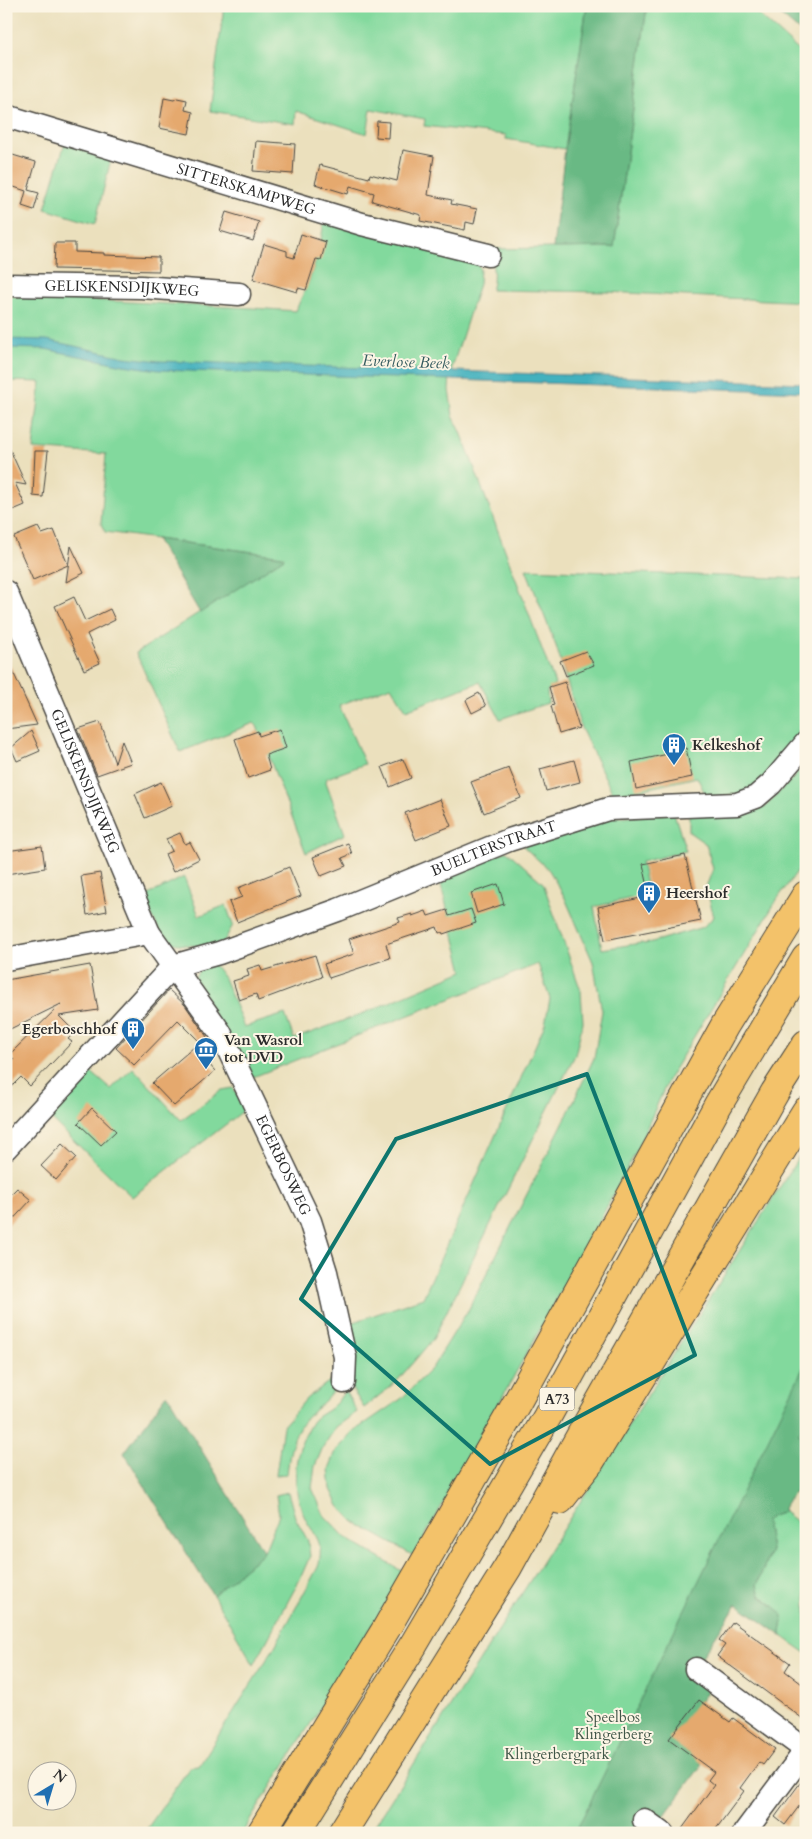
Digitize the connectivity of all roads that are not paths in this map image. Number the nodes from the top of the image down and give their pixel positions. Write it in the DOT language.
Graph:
graph roads {
  1 [pos="6,116"];
  2 [pos="488,255"];
  3 [pos="6,284"];
  4 [pos="238,294"];
  5 [pos="6,592"];
  6 [pos="806,743"];
  7 [pos="806,895"];
  8 [pos="149,933"];
  9 [pos="806,958"];
  10 [pos="6,959"];
  11 [pos="173,966"];
  12 [pos="806,1044"];
  13 [pos="806,1111"];
  14 [pos="6,1148"];
  15 [pos="344,1382"];
  16 [pos="508,1567"];
  17 [pos="696,1669"];
  18 [pos="806,1750"];
  19 [pos="261,1833"];
  20 [pos="296,1833"];
  21 [pos="342,1833"];
  22 [pos="744,1833"];
  1 -- 2 [label="street, SITTERSKAMPWEG"];
  3 -- 4 [label="street, GELISKENSDIJKWEG"];
  5 -- 8 [label="street, GELISKENSDIJKWEG"];
  6 -- 11 [label="street, BUELTERSTRAAT"];
  7 -- 19 [label="highway, A73"];
  8 -- 10 [label="street"];
  8 -- 11 [label="street, GELISKENSDIJKWEG"];
  9 -- 20 [label="highway, A73"];
  11 -- 14 [label="street"];
  11 -- 15 [label="street, EGERBOSWEG"];
  12 -- 16 [label="highway, A73"];
  13 -- 16 [label="highway, A73"];
  16 -- 21 [label="highway, A73"];
  17 -- 18 [label="street"];
  18 -- 22 [label="street"];
}
